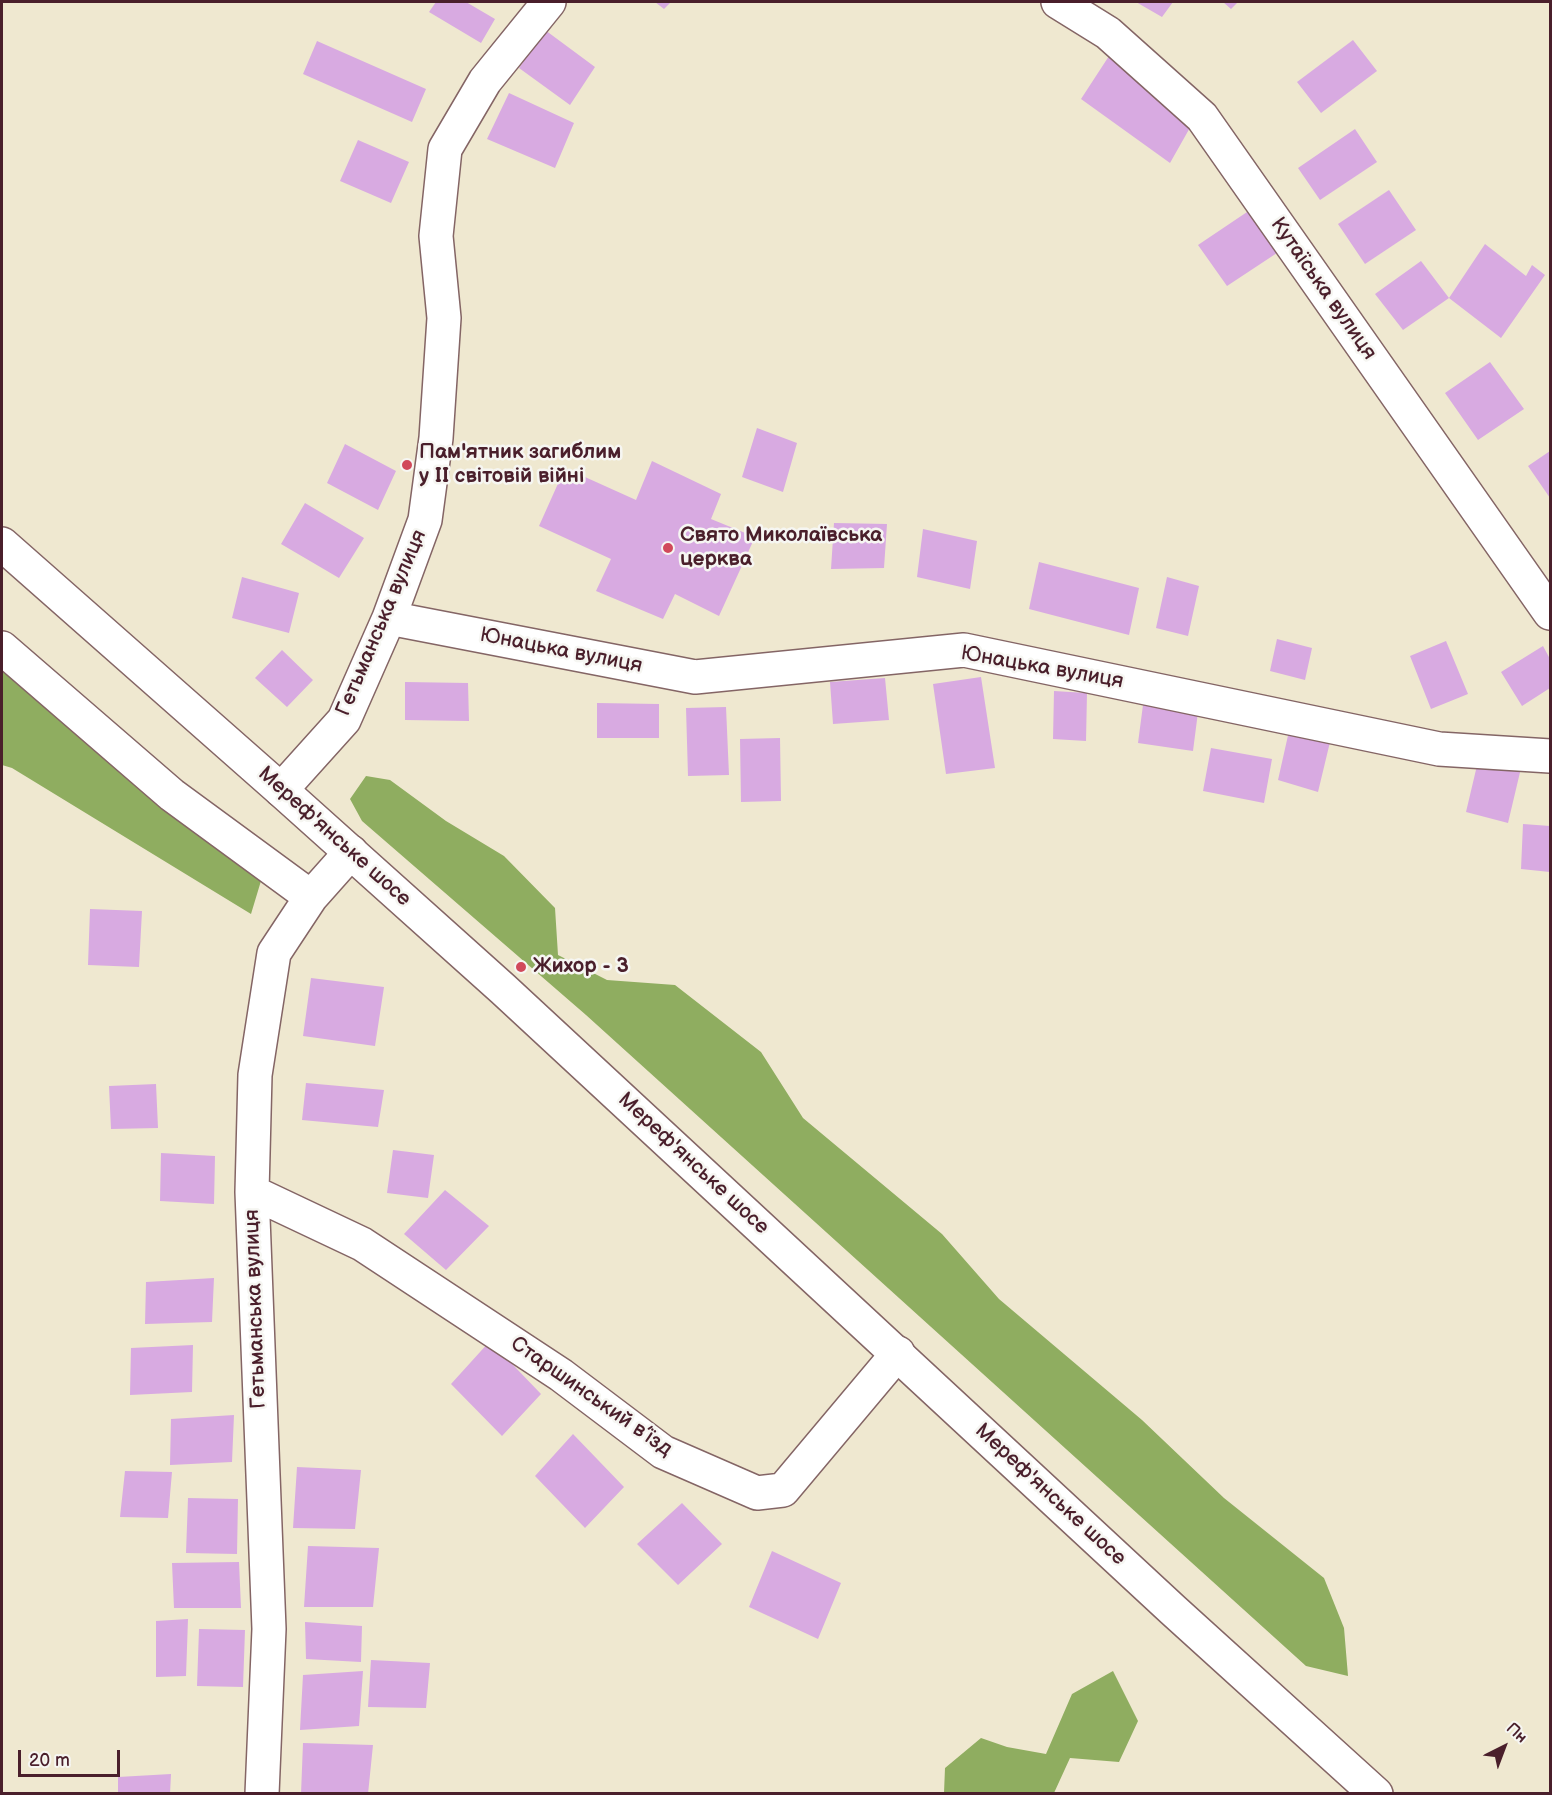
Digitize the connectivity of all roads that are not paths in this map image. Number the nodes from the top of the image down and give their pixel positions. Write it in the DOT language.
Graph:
graph roads {
  1 [pos="549,2"];
  2 [pos="1058,2"];
  3 [pos="2,544"];
  4 [pos="1551,613"];
  5 [pos="389,618"];
  6 [pos="2,648"];
  7 [pos="1551,756"];
  8 [pos="281,790"];
  9 [pos="351,852"];
  10 [pos="310,897"];
  11 [pos="252,1192"];
  12 [pos="898,1353"];
  13 [pos="262,1794"];
  14 [pos="1376,1794"];
  1 -- 5 [label="main road, Гетьманська вулиця"];
  2 -- 4 [label="main road, Кутаїська вулиця"];
  3 -- 8 [label="main road, Мереф'янське шосе"];
  5 -- 7 [label="main road, Юнацька вулиця"];
  5 -- 8 [label="main road, Гетьманська вулиця"];
  6 -- 10 [label="main road"];
  8 -- 9 [label="main road, Мереф'янське шосе"];
  9 -- 10 [label="main road, Гетьманська вулиця"];
  9 -- 12 [label="main road, Мереф'янське шосе"];
  10 -- 11 [label="main road, Гетьманська вулиця"];
  11 -- 12 [label="main road, Старшинський в’їзд"];
  11 -- 13 [label="main road, Гетьманська вулиця"];
  12 -- 14 [label="main road, Мереф'янське шосе"];
}
